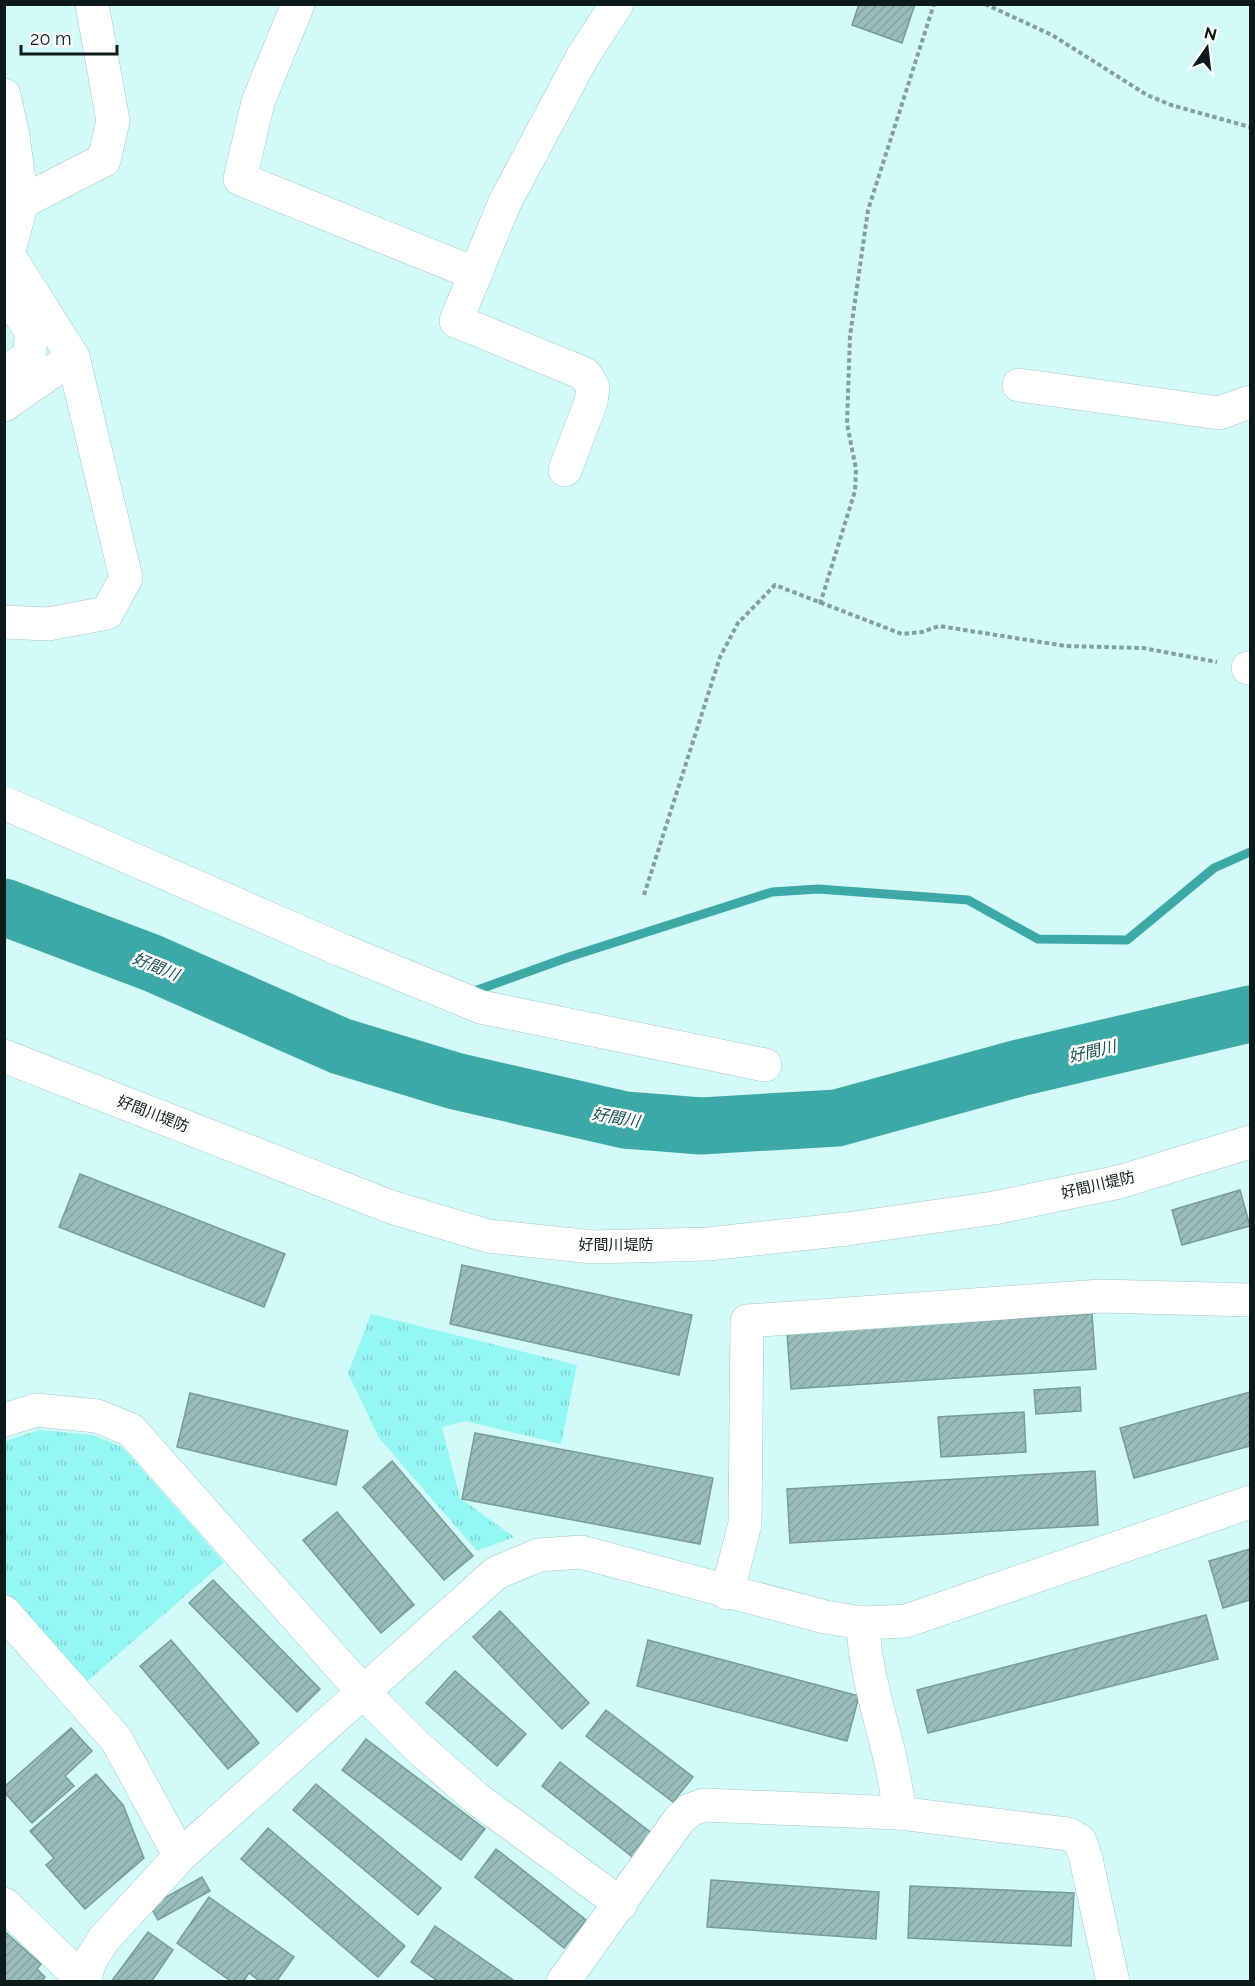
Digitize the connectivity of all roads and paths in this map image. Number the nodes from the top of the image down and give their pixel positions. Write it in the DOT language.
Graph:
graph roads {
  1 [pos="92,4"];
  2 [pos="298,4"];
  3 [pos="617,4"];
  4 [pos="934,4"];
  5 [pos="985,4"];
  6 [pos="4,95"];
  7 [pos="1251,127"];
  8 [pos="22,202"];
  9 [pos="476,274"];
  10 [pos="4,290"];
  11 [pos="73,357"];
  12 [pos="4,374"];
  13 [pos="1019,385"];
  14 [pos="1251,402"];
  15 [pos="4,405"];
  16 [pos="565,470"];
  17 [pos="820,603"];
  18 [pos="4,622"];
  19 [pos="1249,668"];
  20 [pos="4,803"];
  21 [pos="644,895"];
  22 [pos="4,1056"];
  23 [pos="765,1065"];
  24 [pos="1251,1142"];
  25 [pos="1251,1300"];
  26 [pos="4,1420"];
  27 [pos="1251,1502"];
  28 [pos="727,1593"];
  29 [pos="4,1612"];
  30 [pos="863,1623"];
  31 [pos="363,1692"];
  32 [pos="899,1813"];
  33 [pos="180,1857"];
  34 [pos="621,1904"];
  35 [pos="4,1905"];
  36 [pos="84,1981"];
  37 [pos="563,1982"];
  38 [pos="1113,1982"];
  1 -- 8 [label="street"];
  2 -- 9 [label="street"];
  3 -- 9 [label="street"];
  4 -- 17 [label="path"];
  5 -- 7 [label="path"];
  6 -- 8 [label="street"];
  8 -- 11 [label="street"];
  9 -- 16 [label="street"];
  10 -- 12 [label="street"];
  11 -- 15 [label="street"];
  11 -- 18 [label="street"];
  13 -- 14 [label="street"];
  17 -- 19 [label="path"];
  17 -- 21 [label="path"];
  20 -- 23 [label="street"];
  22 -- 24 [label="street, 好間川堤防"];
  25 -- 28 [label="street"];
  26 -- 31 [label="street"];
  27 -- 30 [label="street"];
  28 -- 30 [label="street"];
  28 -- 31 [label="street"];
  29 -- 33 [label="street"];
  30 -- 32 [label="street"];
  31 -- 33 [label="street"];
  31 -- 34 [label="street"];
  32 -- 34 [label="street"];
  32 -- 38 [label="street"];
  33 -- 36 [label="street"];
  34 -- 37 [label="street"];
  35 -- 36 [label="street"];
}
